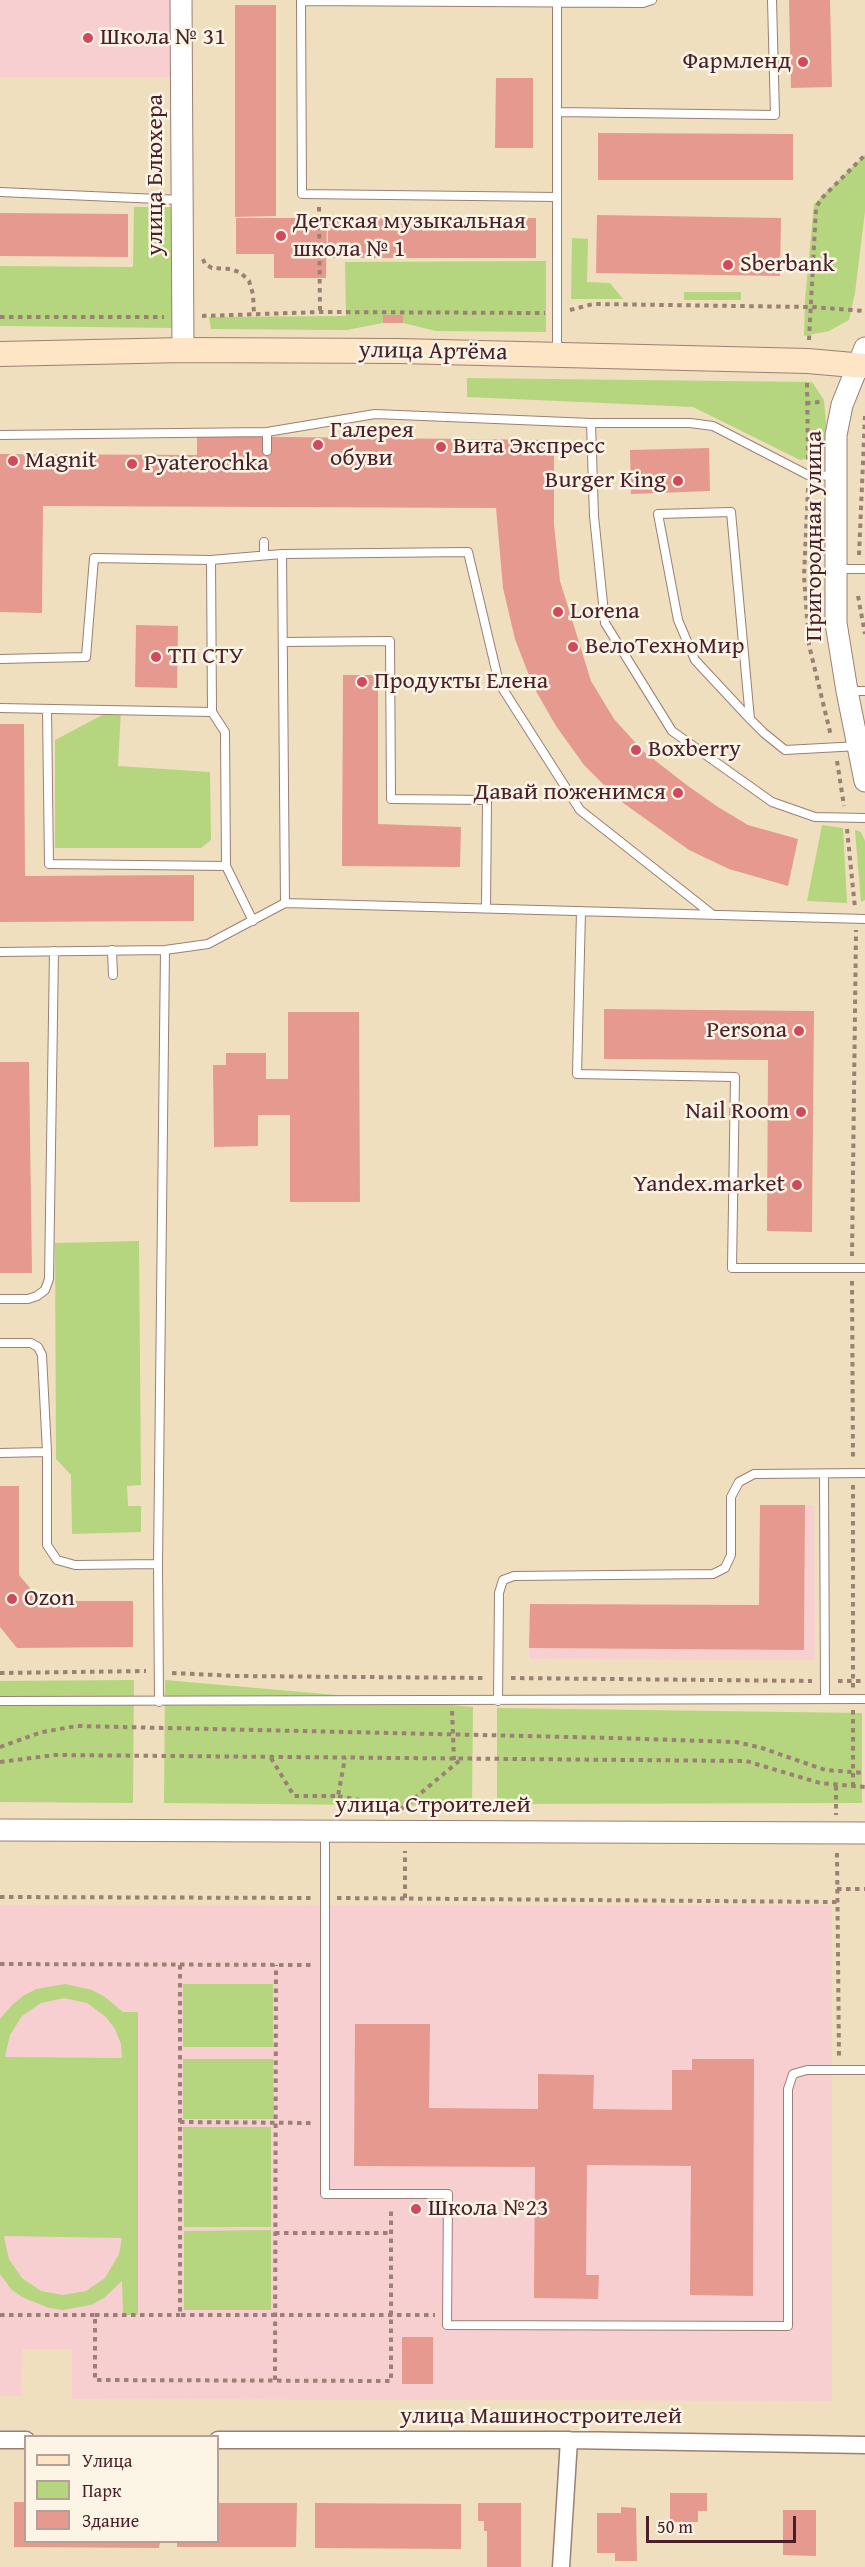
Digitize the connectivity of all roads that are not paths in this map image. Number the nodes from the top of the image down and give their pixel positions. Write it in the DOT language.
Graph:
graph roads {
  1 [pos="181,0"];
  2 [pos="301,0"];
  3 [pos="652,0"];
  4 [pos="772,0"];
  5 [pos="557,2"];
  6 [pos="557,112"];
  7 [pos="0,192"];
  8 [pos="557,197"];
  9 [pos="182,200"];
  10 [pos="183,350"];
  11 [pos="0,354"];
  12 [pos="556,354"];
  13 [pos="863,360"];
  14 [pos="591,423"];
  15 [pos="267,432"];
  16 [pos="0,435"];
  17 [pos="267,451"];
  18 [pos="836,477"];
  19 [pos="264,542"];
  20 [pos="282,554"];
  21 [pos="264,555"];
  22 [pos="211,560"];
  23 [pos="837,569"];
  24 [pos="862,570"];
  25 [pos="282,642"];
  26 [pos="0,659"];
  27 [pos="856,691"];
  28 [pos="0,708"];
  29 [pos="47,710"];
  30 [pos="212,712"];
  31 [pos="750,719"];
  32 [pos="862,746"];
  33 [pos="865,781"];
  34 [pos="865,818"];
  35 [pos="226,866"];
  36 [pos="285,903"];
  37 [pos="486,908"];
  38 [pos="581,911"];
  39 [pos="713,915"];
  40 [pos="860,919"];
  41 [pos="253,921"];
  42 [pos="112,950"];
  43 [pos="165,950"];
  44 [pos="54,951"];
  45 [pos="0,952"];
  46 [pos="113,975"];
  47 [pos="865,1268"];
  48 [pos="0,1299"];
  49 [pos="0,1343"];
  50 [pos="47,1452"];
  51 [pos="0,1453"];
  52 [pos="865,1473"];
  53 [pos="824,1474"];
  54 [pos="158,1564"];
  55 [pos="825,1699"];
  56 [pos="865,1699"];
  57 [pos="0,1701"];
  58 [pos="498,1701"];
  59 [pos="159,1702"];
  60 [pos="0,1830"];
  61 [pos="325,1831"];
  62 [pos="865,1833"];
  63 [pos="865,2070"];
  64 [pos="0,2440"];
  65 [pos="24,2440"];
  66 [pos="219,2440"];
  67 [pos="569,2440"];
  68 [pos="865,2445"];
  69 [pos="561,2567"];
  1 -- 9 [label="street, улица Блюхера"];
  2 -- 5 [label="lane"];
  2 -- 8 [label="lane"];
  3 -- 5 [label="lane"];
  4 -- 6 [label="lane"];
  5 -- 6 [label="lane"];
  6 -- 8 [label="lane"];
  7 -- 9 [label="lane"];
  8 -- 12 [label="lane"];
  9 -- 10 [label="street, улица Блюхера"];
  10 -- 11 [label="main road, улица Артёма"];
  10 -- 12 [label="main road, улица Артёма"];
  12 -- 13 [label="main road, улица Артёма"];
  13 -- 18 [label="street, Пригородная улица"];
  14 -- 15 [label="lane"];
  14 -- 18 [label="lane"];
  14 -- 34 [label="lane"];
  15 -- 16 [label="lane"];
  15 -- 17 [label="lane"];
  18 -- 23 [label="street, Пригородная улица"];
  19 -- 21 [label="lane"];
  20 -- 21 [label="lane"];
  20 -- 25 [label="lane"];
  20 -- 39 [label="lane"];
  21 -- 22 [label="lane"];
  22 -- 26 [label="lane"];
  22 -- 30 [label="lane"];
  23 -- 24 [label="lane"];
  23 -- 27 [label="street, Пригородная улица"];
  25 -- 36 [label="lane"];
  25 -- 37 [label="lane"];
  27 -- 32 [label="street, Пригородная улица"];
  28 -- 29 [label="lane"];
  29 -- 30 [label="lane"];
  29 -- 35 [label="lane"];
  30 -- 35 [label="lane"];
  31 -- 31 [label="lane"];
  31 -- 32 [label="lane"];
  32 -- 33 [label="street, Пригородная улица"];
  35 -- 41 [label="lane"];
  36 -- 37 [label="lane"];
  36 -- 41 [label="lane"];
  37 -- 38 [label="lane"];
  38 -- 39 [label="lane"];
  38 -- 47 [label="lane"];
  39 -- 40 [label="lane"];
  41 -- 43 [label="lane"];
  42 -- 43 [label="lane"];
  42 -- 44 [label="lane"];
  42 -- 46 [label="lane"];
  43 -- 54 [label="lane"];
  44 -- 45 [label="lane"];
  44 -- 48 [label="lane"];
  49 -- 50 [label="lane"];
  50 -- 51 [label="lane"];
  50 -- 54 [label="lane"];
  52 -- 53 [label="lane"];
  53 -- 55 [label="lane"];
  53 -- 58 [label="lane"];
  54 -- 59 [label="lane"];
  55 -- 56 [label="lane"];
  55 -- 58 [label="lane"];
  57 -- 59 [label="lane"];
  58 -- 59 [label="lane"];
  60 -- 61 [label="street, улица Строителей"];
  61 -- 62 [label="street, улица Строителей"];
  61 -- 63 [label="lane"];
  64 -- 65 [label="street"];
  66 -- 67 [label="street, улица Машиностроителей"];
  67 -- 68 [label="street, улица Машиностроителей"];
  67 -- 69 [label="street"];
}
